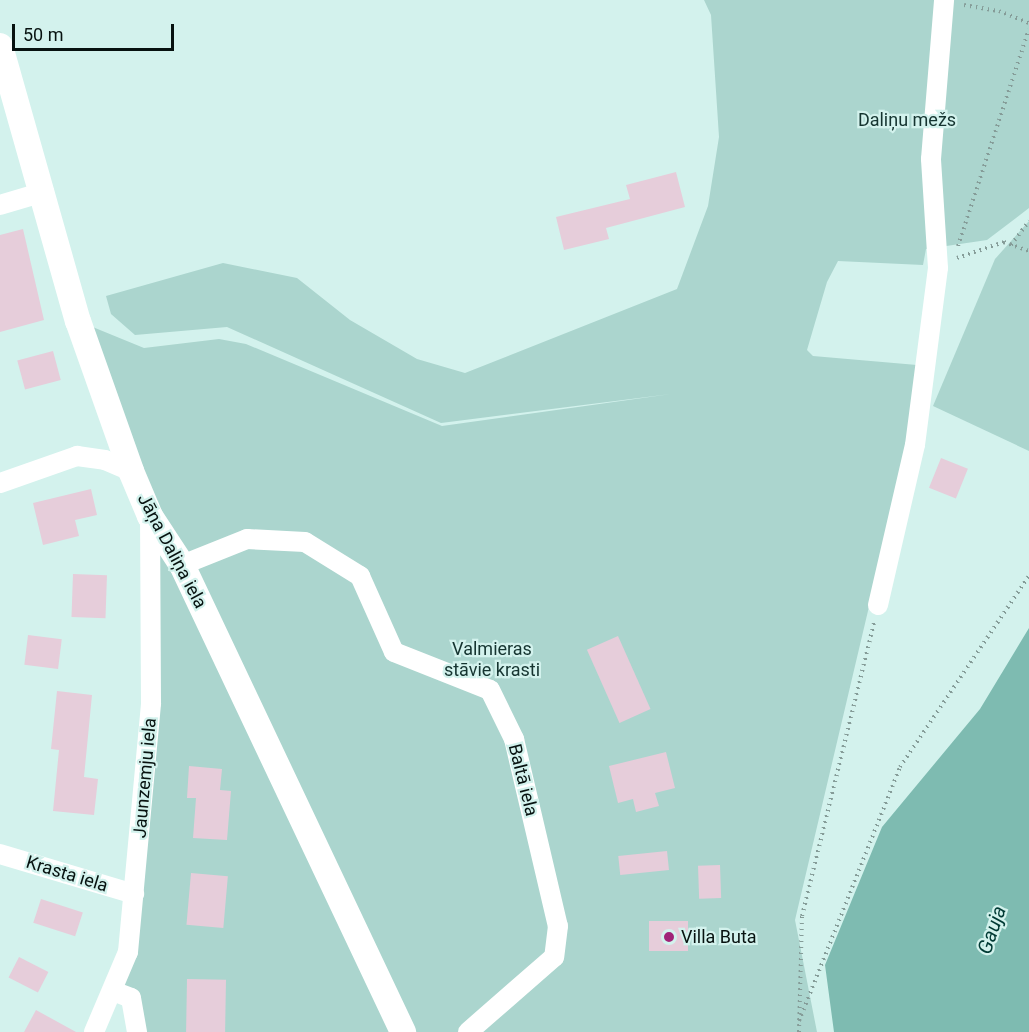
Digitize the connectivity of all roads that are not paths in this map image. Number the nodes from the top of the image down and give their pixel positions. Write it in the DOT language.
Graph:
graph roads {
  1 [pos="944,1"];
  2 [pos="0,46"];
  3 [pos="44,192"];
  4 [pos="0,205"];
  5 [pos="131,471"];
  6 [pos="0,483"];
  7 [pos="150,516"];
  8 [pos="182,565"];
  9 [pos="878,605"];
  10 [pos="0,854"];
  11 [pos="134,894"];
  12 [pos="113,991"];
  13 [pos="94,1032"];
  14 [pos="137,1032"];
  15 [pos="404,1032"];
  16 [pos="468,1032"];
  1 -- 9 [label="street"];
  2 -- 3 [label="street, Jāņa Daliņa iela"];
  3 -- 4 [label="street"];
  3 -- 5 [label="street, Jāņa Daliņa iela"];
  5 -- 6 [label="street"];
  5 -- 7 [label="street, Jāņa Daliņa iela"];
  7 -- 8 [label="street, Jāņa Daliņa iela"];
  7 -- 11 [label="street, Jaunzemju iela"];
  8 -- 15 [label="street, Jāņa Daliņa iela"];
  8 -- 16 [label="street, Baltā iela"];
  10 -- 11 [label="street, Krasta iela"];
  11 -- 12 [label="street, Jaunzemju iela"];
  12 -- 13 [label="street, Jaunzemju iela"];
  12 -- 14 [label="street"];
}
